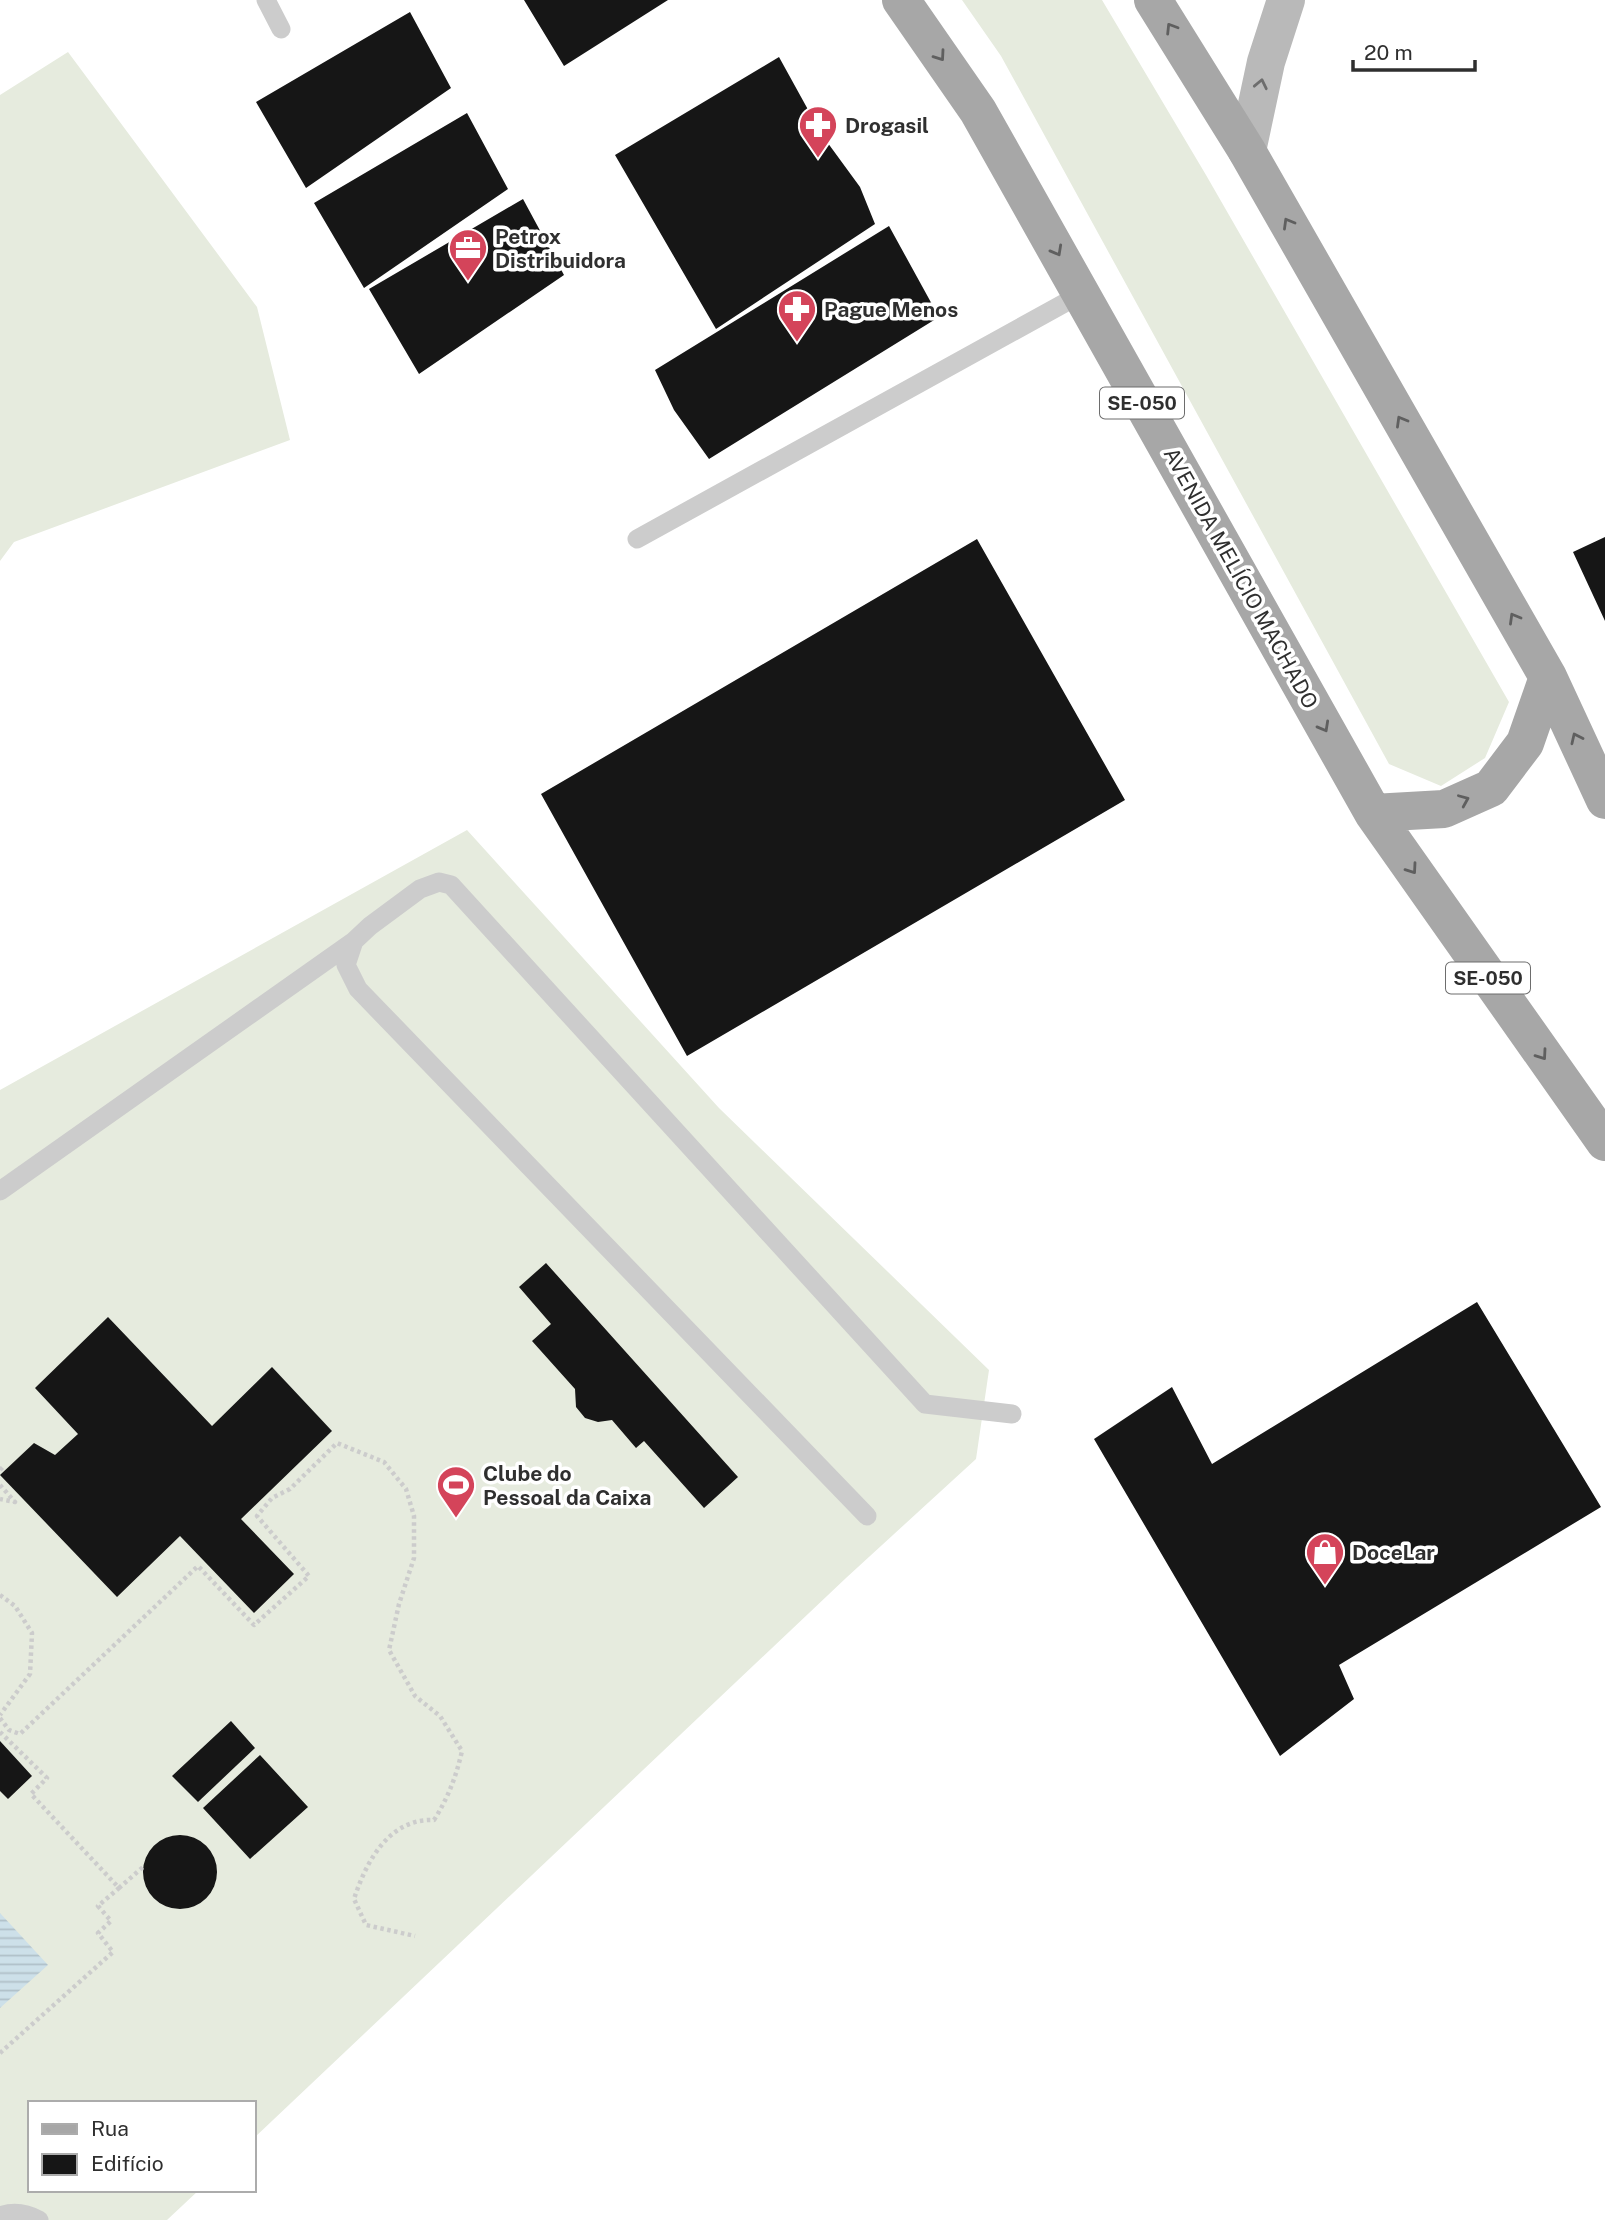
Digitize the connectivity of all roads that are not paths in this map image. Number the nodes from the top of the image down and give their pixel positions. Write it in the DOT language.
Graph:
graph roads {
  1 [pos="266,0"];
  2 [pos="901,0"];
  3 [pos="1153,0"];
  4 [pos="1286,0"];
  5 [pos="281,29"];
  6 [pos="1247,151"];
  7 [pos="1081,295"];
  8 [pos="637,538"];
  9 [pos="1548,677"];
  10 [pos="1605,800"];
  11 [pos="1373,813"];
  12 [pos="354,942"];
  13 [pos="1605,1142"];
  14 [pos="0,1191"];
  15 [pos="1012,1414"];
  16 [pos="867,1516"];
  17 [pos="0,2216"];
  18 [pos="39,2220"];
  1 -- 5 [label="lane"];
  2 -- 7 [label="main road, AVENIDA MELÍCIO MACHADO / SE-050, one-way"];
  6 -- 3 [label="main road, one-way"];
  6 -- 4 [label="street, one-way"];
  9 -- 6 [label="main road, one-way"];
  7 -- 8 [label="lane"];
  7 -- 11 [label="main road, AVENIDA MELÍCIO MACHADO / SE-050, one-way"];
  10 -- 9 [label="main road, one-way"];
  11 -- 9 [label="main road, one-way"];
  11 -- 13 [label="main road, AVENIDA MELÍCIO MACHADO / SE-050, one-way"];
  12 -- 14 [label="lane"];
  12 -- 15 [label="lane"];
  12 -- 16 [label="lane"];
  17 -- 18 [label="lane"];
}
